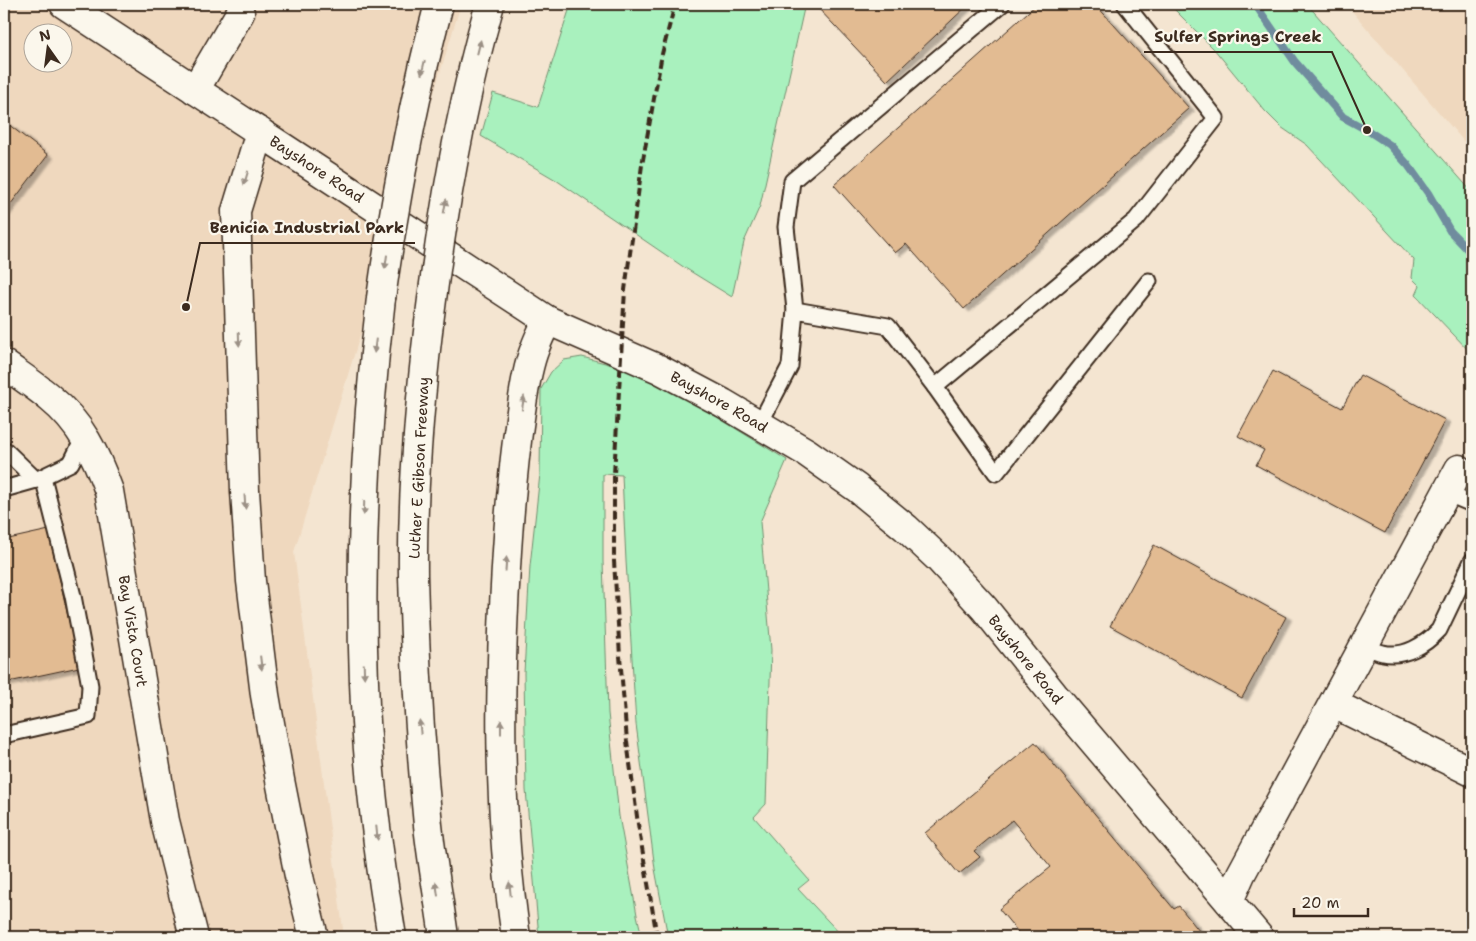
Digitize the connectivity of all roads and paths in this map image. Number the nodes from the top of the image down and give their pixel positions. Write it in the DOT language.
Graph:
graph roads {
  1 [pos="64,4"];
  2 [pos="439,4"];
  3 [pos="490,4"];
  4 [pos="1002,4"];
  5 [pos="1125,4"];
  6 [pos="240,13"];
  7 [pos="195,90"];
  8 [pos="260,132"];
  9 [pos="1149,281"];
  10 [pos="795,310"];
  11 [pos="547,320"];
  12 [pos="4,364"];
  13 [pos="935,387"];
  14 [pos="759,425"];
  15 [pos="84,438"];
  16 [pos="4,450"];
  17 [pos="1459,469"];
  18 [pos="40,478"];
  19 [pos="4,489"];
  20 [pos="1446,493"];
  21 [pos="1472,504"];
  22 [pos="1472,561"];
  23 [pos="1365,646"];
  24 [pos="1334,704"];
  25 [pos="4,735"];
  26 [pos="1472,772"];
  27 [pos="1229,901"];
  28 [pos="194,937"];
  29 [pos="314,937"];
  30 [pos="392,937"];
  31 [pos="444,937"];
  32 [pos="516,937"];
  33 [pos="1259,937"];
  1 -- 7 [label="main road, Bayshore Road"];
  2 -- 30 [label="main road, one-way, bridge"];
  31 -- 3 [label="main road, Luther E Gibson Freeway, one-way, bridge"];
  4 -- 10 [label="lane"];
  5 -- 13 [label="lane"];
  6 -- 7 [label="main road"];
  7 -- 8 [label="main road, Bayshore Road"];
  8 -- 11 [label="main road, Bayshore Road"];
  8 -- 29 [label="main road, one-way"];
  9 -- 13 [label="lane"];
  10 -- 13 [label="lane"];
  10 -- 14 [label="lane"];
  11 -- 14 [label="main road, Bayshore Road"];
  32 -- 11 [label="main road, one-way"];
  12 -- 15 [label="main road, Bay Vista Court"];
  14 -- 27 [label="main road, Bayshore Road"];
  15 -- 18 [label="lane"];
  15 -- 28 [label="main road, Bay Vista Court"];
  16 -- 18 [label="lane"];
  17 -- 20 [label="main road"];
  18 -- 19 [label="lane"];
  18 -- 25 [label="lane"];
  20 -- 21 [label="lane"];
  20 -- 23 [label="main road"];
  22 -- 23 [label="lane"];
  23 -- 24 [label="main road"];
  24 -- 26 [label="main road"];
  24 -- 27 [label="main road"];
  27 -- 33 [label="main road, Bayshore Road"];
}
